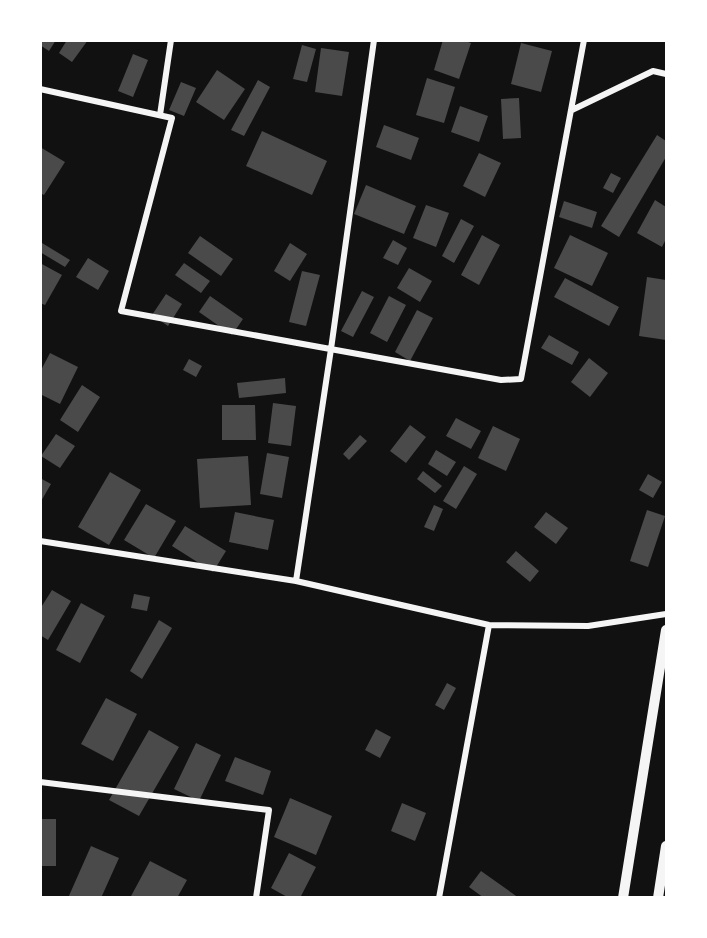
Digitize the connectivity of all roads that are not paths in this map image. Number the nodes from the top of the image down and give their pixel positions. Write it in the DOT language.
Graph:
graph roads {
  1 [pos="171,40"];
  2 [pos="374,40"];
  3 [pos="584,40"];
  4 [pos="666,74"];
  5 [pos="40,89"];
  6 [pos="572,110"];
  7 [pos="160,115"];
  8 [pos="331,349"];
  9 [pos="40,541"];
  10 [pos="296,581"];
  11 [pos="666,614"];
  12 [pos="489,626"];
  13 [pos="666,630"];
  14 [pos="40,782"];
  15 [pos="666,846"];
  16 [pos="256,897"];
  17 [pos="439,897"];
  18 [pos="623,897"];
  19 [pos="658,897"];
  1 -- 7 [label="street"];
  2 -- 8 [label="street"];
  3 -- 6 [label="street"];
  4 -- 6 [label="street"];
  5 -- 7 [label="street"];
  6 -- 8 [label="street"];
  7 -- 8 [label="street"];
  8 -- 10 [label="street"];
  9 -- 10 [label="street"];
  10 -- 12 [label="street"];
  11 -- 12 [label="street"];
  12 -- 17 [label="street"];
  13 -- 18 [label="street"];
  14 -- 16 [label="street"];
  15 -- 19 [label="street"];
}
